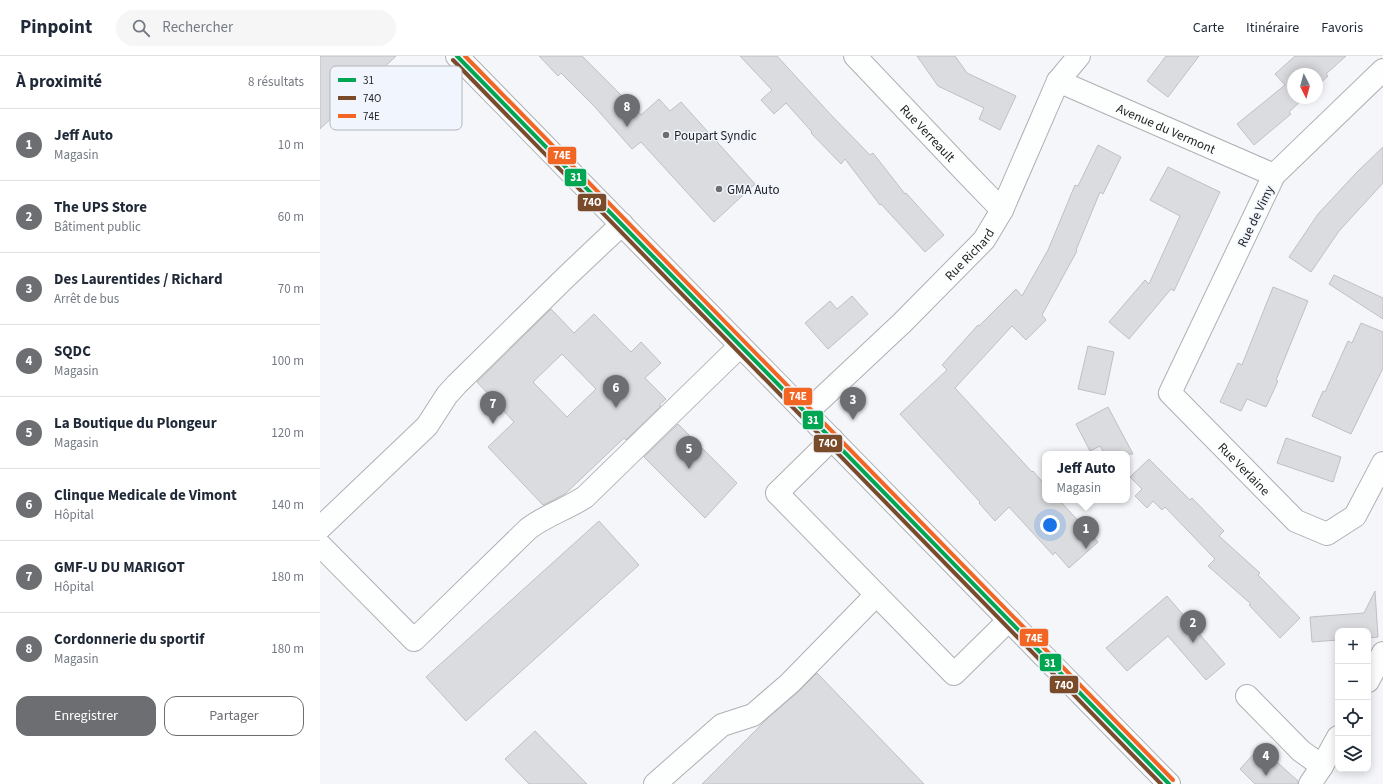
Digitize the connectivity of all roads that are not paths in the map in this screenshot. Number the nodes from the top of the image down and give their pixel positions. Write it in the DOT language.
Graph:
graph roads {
  1 [pos="457,56"];
  2 [pos="855,56"];
  3 [pos="1079,56"];
  4 [pos="1383,70"];
  5 [pos="1058,81"];
  6 [pos="1274,175"];
  7 [pos="1002,210"];
  8 [pos="622,224"];
  9 [pos="740,346"];
  10 [pos="1170,394"];
  11 [pos="806,413"];
  12 [pos="832,439"];
  13 [pos="1383,463"];
  14 [pos="320,528"];
  15 [pos="320,545"];
  16 [pos="876,595"];
  17 [pos="1009,620"];
  18 [pos="1383,653"];
  19 [pos="1371,675"];
  20 [pos="1246,696"];
  21 [pos="1335,742"];
  22 [pos="1322,766"];
  23 [pos="655,784"];
  24 [pos="1169,784"];
  25 [pos="1310,784"];
  1 -- 8 [label="street"];
  2 -- 7 [label="street, Rue Verreault"];
  3 -- 5 [label="street, Rue Richard"];
  4 -- 6 [label="street, Rue de Vimy"];
  5 -- 6 [label="street, Avenue du Vermont"];
  5 -- 7 [label="street, Rue Richard"];
  6 -- 10 [label="street, Rue de Vimy"];
  7 -- 11 [label="street, Rue Richard"];
  8 -- 9 [label="street"];
  8 -- 14 [label="street"];
  9 -- 11 [label="street"];
  9 -- 15 [label="street"];
  10 -- 13 [label="street, Rue Verlaine"];
  11 -- 12 [label="street"];
  12 -- 16 [label="street"];
  12 -- 17 [label="street"];
  16 -- 17 [label="street"];
  16 -- 23 [label="street"];
  17 -- 24 [label="street"];
  18 -- 19 [label="street"];
  20 -- 22 [label="street"];
  21 -- 22 [label="street"];
  22 -- 25 [label="street"];
}
